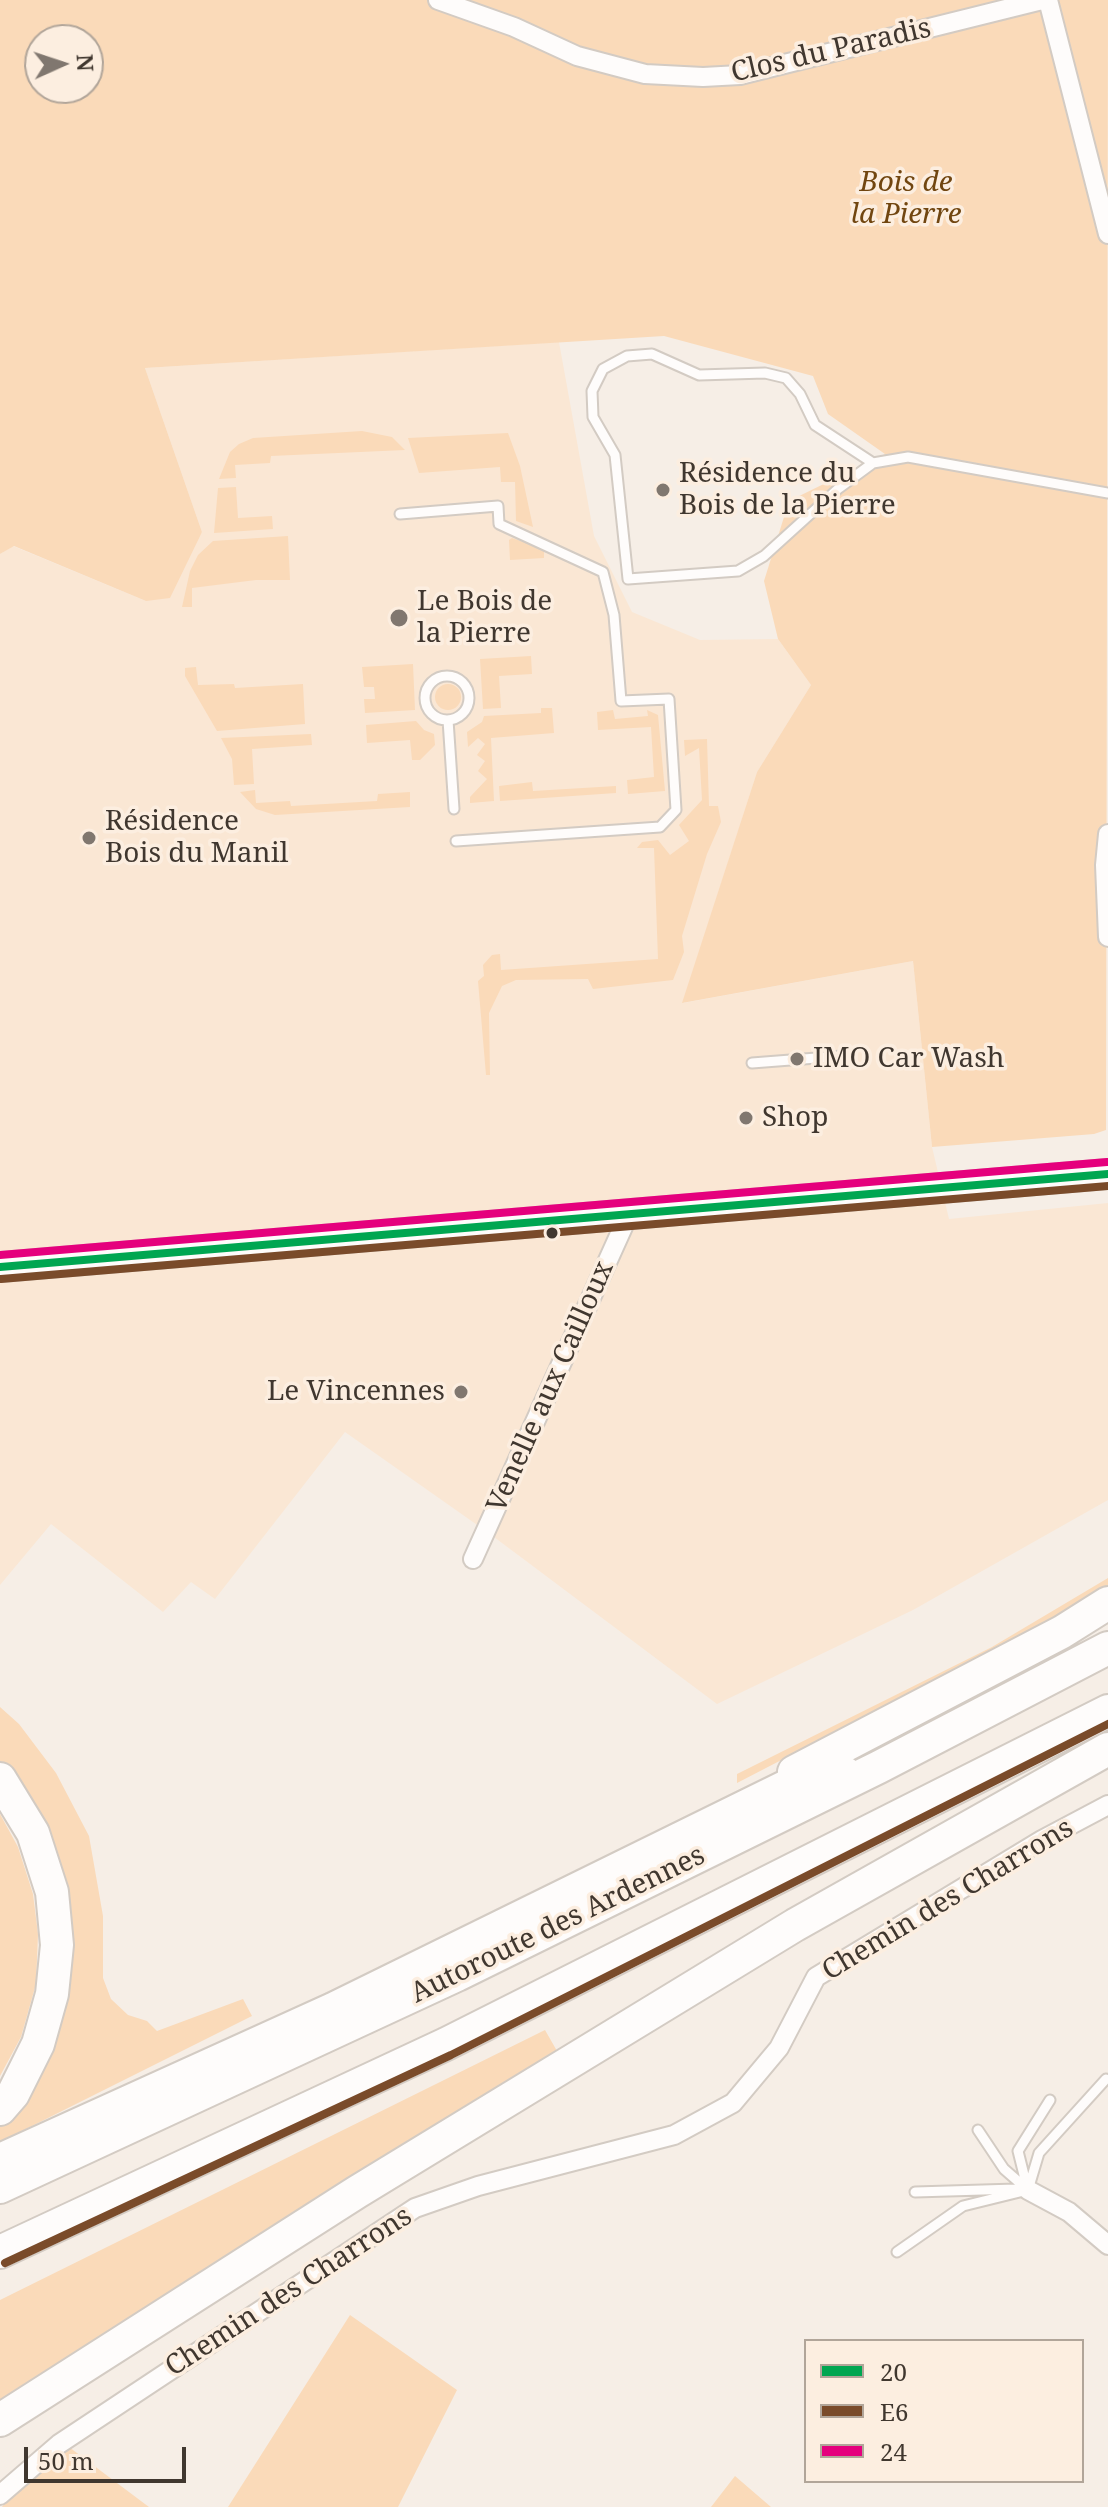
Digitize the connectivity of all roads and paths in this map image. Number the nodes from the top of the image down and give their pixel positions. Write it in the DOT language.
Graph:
graph roads {
  1 [pos="438,0"];
  2 [pos="1045,0"];
  3 [pos="1108,234"];
  4 [pos="873,463"];
  5 [pos="1108,493"];
  6 [pos="400,514"];
  7 [pos="448,720"];
  8 [pos="454,809"];
  9 [pos="1108,834"];
  10 [pos="456,841"];
  11 [pos="1108,937"];
  12 [pos="842,1056"];
  13 [pos="752,1063"];
  14 [pos="1108,1174"];
  15 [pos="628,1216"];
  16 [pos="0,1267"];
  17 [pos="473,1559"];
  18 [pos="1108,1603"];
  19 [pos="1108,1648"];
  20 [pos="1108,1711"];
  21 [pos="1108,1749"];
  22 [pos="879,1767"];
  23 [pos="0,1779"];
  24 [pos="1108,1805"];
  25 [pos="333,2009"];
  26 [pos="1106,2079"];
  27 [pos="1050,2100"];
  28 [pos="0,2109"];
  29 [pos="978,2130"];
  30 [pos="0,2160"];
  31 [pos="0,2187"];
  32 [pos="1028,2190"];
  33 [pos="915,2192"];
  34 [pos="1108,2245"];
  35 [pos="0,2252"];
  36 [pos="897,2252"];
  37 [pos="0,2420"];
  38 [pos="0,2495"];
  1 -- 2 [label="street, Clos du Paradis"];
  2 -- 3 [label="street"];
  4 -- 4 [label="lane"];
  4 -- 5 [label="lane"];
  6 -- 10 [label="lane"];
  7 -- 7 [label="lane"];
  7 -- 8 [label="lane"];
  9 -- 11 [label="street"];
  12 -- 13 [label="lane"];
  14 -- 15 [label="main road"];
  15 -- 16 [label="main road"];
  15 -- 17 [label="street, Venelle aux Cailloux"];
  18 -- 25 [label="highway"];
  19 -- 22 [label="highway, Autoroute des Ardennes"];
  20 -- 35 [label="highway, Autoroute des Ardennes"];
  21 -- 37 [label="highway"];
  22 -- 25 [label="highway"];
  22 -- 31 [label="highway, Autoroute des Ardennes"];
  23 -- 28 [label="highway"];
  24 -- 38 [label="street, Chemin des Charrons"];
  25 -- 30 [label="highway"];
  26 -- 32 [label="lane"];
  27 -- 32 [label="lane"];
  29 -- 32 [label="lane"];
  32 -- 33 [label="lane"];
  32 -- 34 [label="street"];
  32 -- 36 [label="lane"];
}
